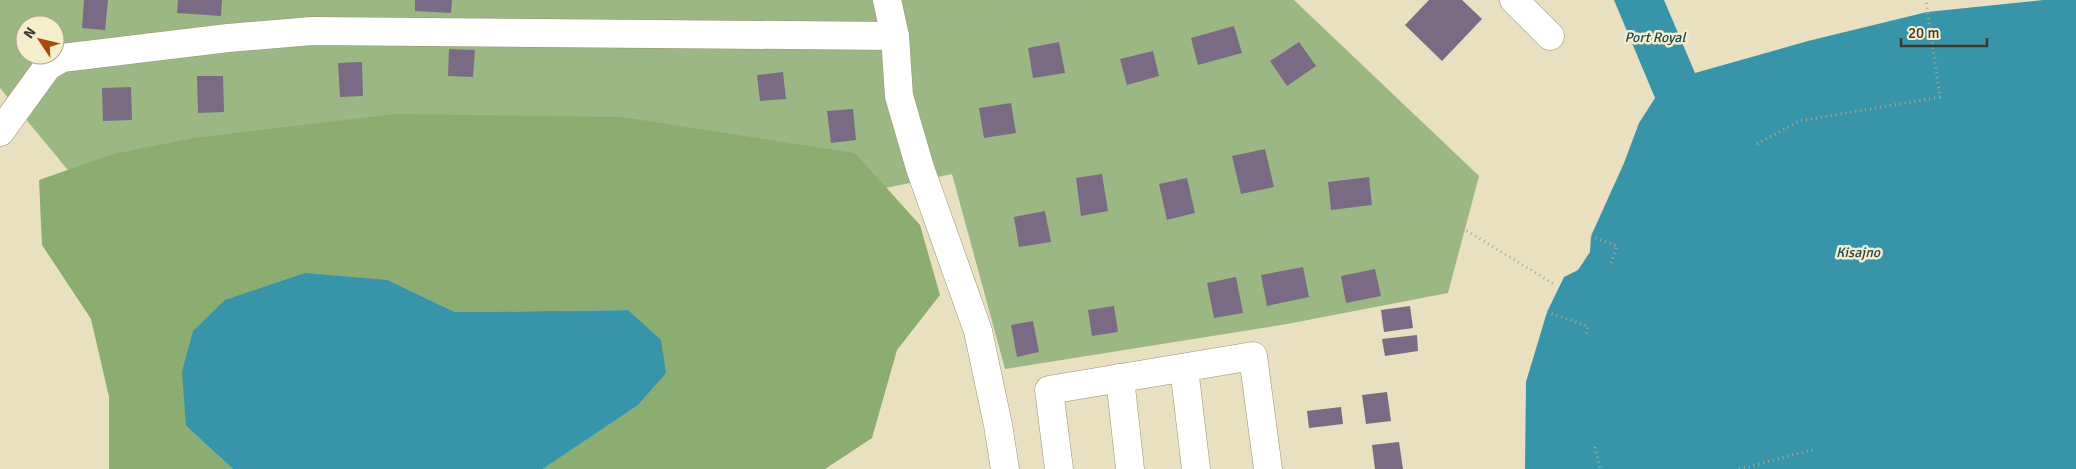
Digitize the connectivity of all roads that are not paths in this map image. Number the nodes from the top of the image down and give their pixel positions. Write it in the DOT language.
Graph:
graph roads {
  1 [pos="888,0"];
  2 [pos="1514,0"];
  3 [pos="894,36"];
  4 [pos="1550,36"];
  5 [pos="0,132"];
  6 [pos="1184,368"];
  7 [pos="1120,378"];
  8 [pos="1005,469"];
  9 [pos="1059,469"];
  10 [pos="1130,469"];
  11 [pos="1196,469"];
  12 [pos="1268,469"];
  1 -- 3 [label="street"];
  2 -- 4 [label="street"];
  3 -- 5 [label="street"];
  3 -- 8 [label="street"];
  6 -- 7 [label="street"];
  6 -- 11 [label="street"];
  6 -- 12 [label="street"];
  7 -- 9 [label="street"];
  7 -- 10 [label="street"];
}
